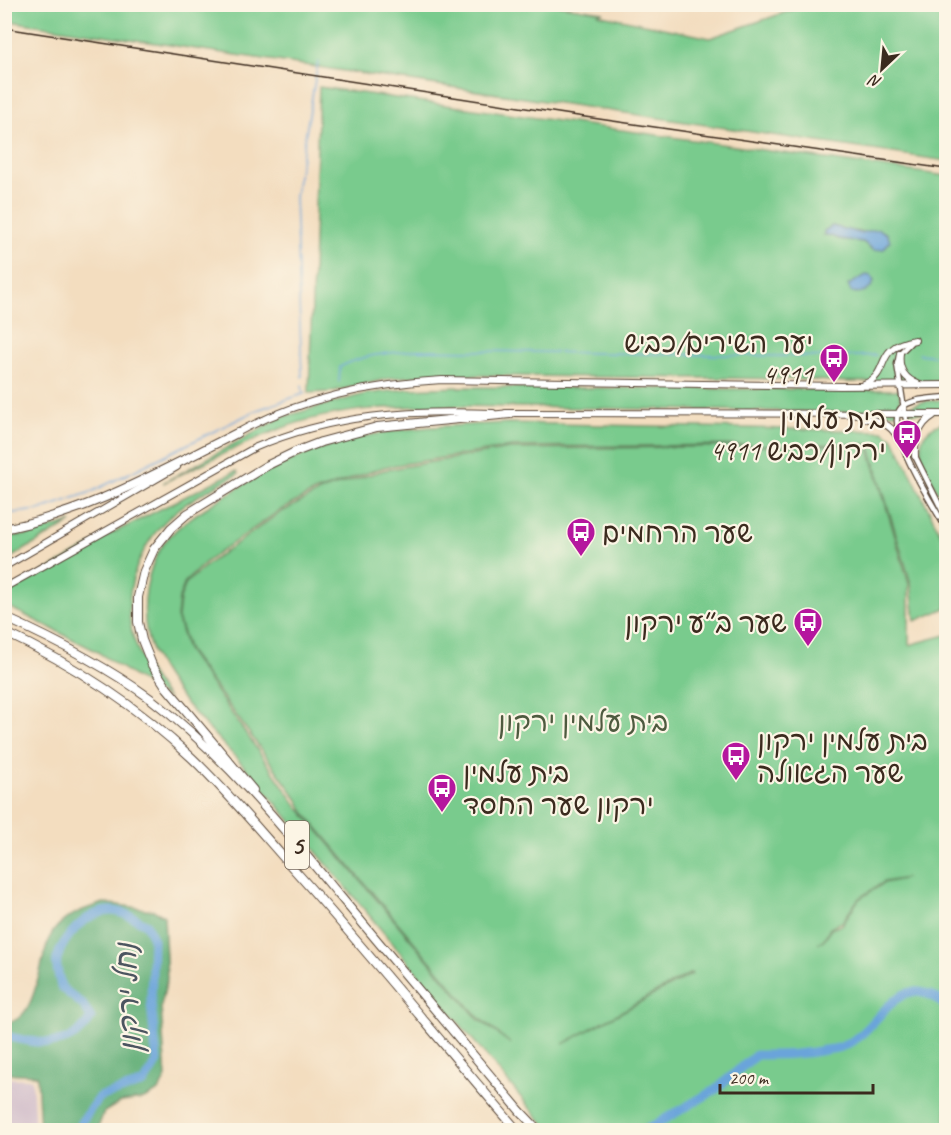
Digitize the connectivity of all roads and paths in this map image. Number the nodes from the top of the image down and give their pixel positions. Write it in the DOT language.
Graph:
graph roads {
  1 [pos="915,340"];
  2 [pos="900,353"];
  3 [pos="946,385"];
  4 [pos="853,386"];
  5 [pos="901,386"];
  6 [pos="928,386"];
  7 [pos="946,397"];
  8 [pos="904,407"];
  9 [pos="510,414"];
  10 [pos="946,414"];
  11 [pos="848,415"];
  12 [pos="898,415"];
  13 [pos="905,415"];
  14 [pos="936,415"];
  15 [pos="237,433"];
  16 [pos="902,445"];
  17 [pos="915,456"];
  18 [pos="946,518"];
  19 [pos="4,528"];
  20 [pos="946,528"];
  21 [pos="4,567"];
  22 [pos="4,588"];
  23 [pos="4,617"];
  24 [pos="4,632"];
  25 [pos="278,822"];
  26 [pos="518,1131"];
  27 [pos="538,1131"];
  1 -- 2 [label="street"];
  1 -- 4 [label="main road"];
  2 -- 5 [label="street"];
  2 -- 6 [label="main road"];
  3 -- 6 [label="main road"];
  4 -- 5 [label="main road"];
  4 -- 15 [label="main road"];
  5 -- 6 [label="main road"];
  5 -- 8 [label="street"];
  7 -- 8 [label="street"];
  8 -- 12 [label="street"];
  8 -- 13 [label="street"];
  9 -- 11 [label="main road"];
  9 -- 22 [label="main road"];
  9 -- 25 [label="highway"];
  10 -- 14 [label="main road"];
  11 -- 12 [label="main road"];
  11 -- 16 [label="main road"];
  12 -- 13 [label="main road"];
  12 -- 16 [label="street"];
  13 -- 14 [label="main road"];
  13 -- 17 [label="street"];
  14 -- 17 [label="main road"];
  15 -- 19 [label="highway"];
  15 -- 21 [label="main road"];
  16 -- 20 [label="street"];
  17 -- 18 [label="street"];
  23 -- 25 [label="highway, 5"];
  24 -- 26 [label="highway, 5"];
  25 -- 27 [label="highway, 5"];
}
